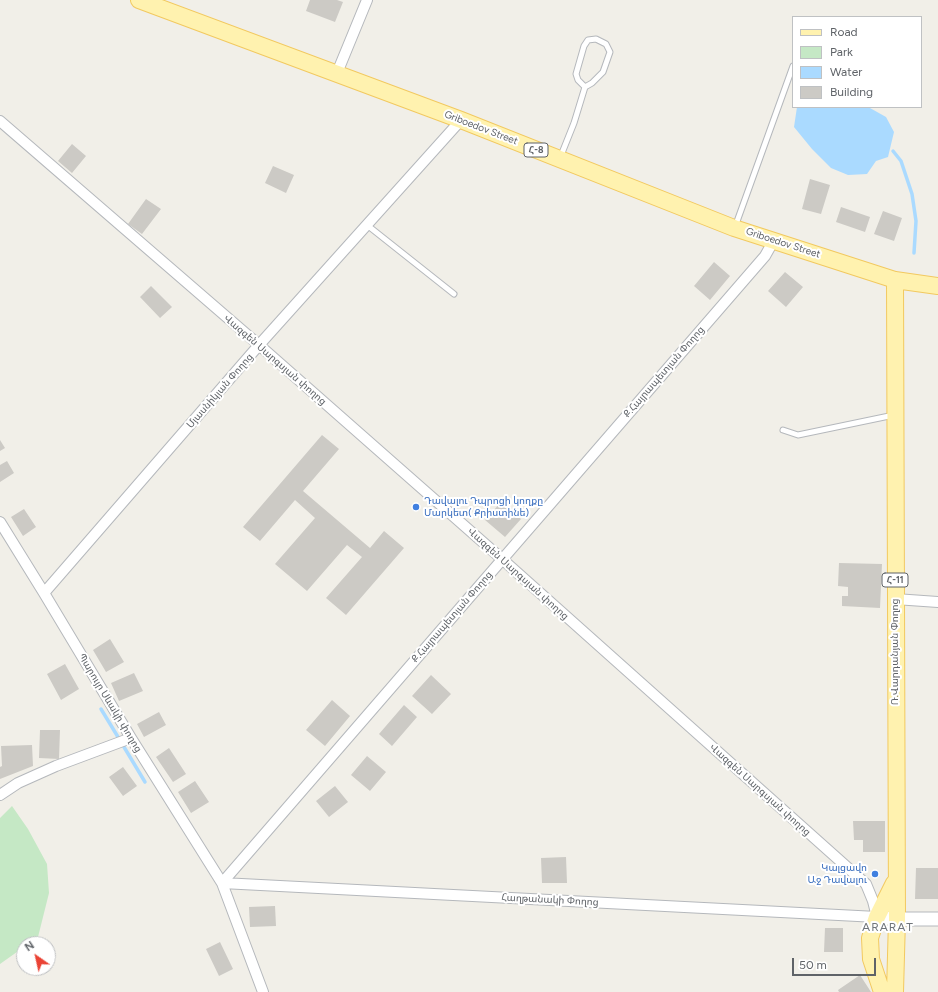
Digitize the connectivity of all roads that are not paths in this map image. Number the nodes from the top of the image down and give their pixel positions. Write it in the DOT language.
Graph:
graph roads {
  1 [pos="139,0"];
  2 [pos="367,0"];
  3 [pos="792,69"];
  4 [pos="337,73"];
  5 [pos="585,87"];
  6 [pos="461,120"];
  7 [pos="0,121"];
  8 [pos="560,159"];
  9 [pos="366,225"];
  10 [pos="734,228"];
  11 [pos="774,240"];
  12 [pos="895,280"];
  13 [pos="938,286"];
  14 [pos="454,294"];
  15 [pos="260,345"];
  16 [pos="894,415"];
  17 [pos="783,430"];
  18 [pos="0,522"];
  19 [pos="502,559"];
  20 [pos="44,593"];
  21 [pos="895,599"];
  22 [pos="938,602"];
  23 [pos="131,738"];
  24 [pos="0,795"];
  25 [pos="896,880"];
  26 [pos="222,883"];
  27 [pos="877,917"];
  28 [pos="897,919"];
  29 [pos="938,919"];
  30 [pos="263,992"];
  31 [pos="882,992"];
  32 [pos="895,992"];
  1 -- 4 [label="main road, Griboedov Street / Հ-8"];
  2 -- 4 [label="street"];
  3 -- 10 [label="lane"];
  4 -- 6 [label="main road, Griboedov Street / Հ-8"];
  5 -- 5 [label="lane"];
  5 -- 8 [label="lane"];
  6 -- 8 [label="main road, Griboedov Street / Հ-8"];
  6 -- 9 [label="street, Մյասնիկյան Փողոց"];
  7 -- 15 [label="street, Վազգեն Սարգսյան փողոց"];
  8 -- 10 [label="main road, Griboedov Street / Հ-8"];
  9 -- 14 [label="lane"];
  9 -- 15 [label="street, Մյասնիկյան Փողոց"];
  10 -- 11 [label="main road, Griboedov Street / Հ-8"];
  11 -- 12 [label="main road, Griboedov Street / Հ-8"];
  11 -- 19 [label="street, Ք.Հայրապետյան Փողոց"];
  12 -- 13 [label="main road, Griboedov Street / Հ-8"];
  12 -- 16 [label="main road, Ռ.Վարդանյան Փողոց / Հ-11"];
  15 -- 19 [label="street, Վազգեն Սարգսյան փողոց"];
  15 -- 20 [label="street, Մյասնիկյան Փողոց"];
  16 -- 17 [label="lane"];
  16 -- 21 [label="main road, Ռ.Վարդանյան Փողոց / Հ-11"];
  18 -- 20 [label="street, Պարույր Սևակի փողոց"];
  19 -- 26 [label="street, Ք.Հայրապետյան Փողոց"];
  19 -- 27 [label="street, Վազգեն Սարգսյան փողոց"];
  20 -- 23 [label="street, Պարույր Սևակի փողոց"];
  21 -- 22 [label="street"];
  21 -- 25 [label="main road, Ռ.Վարդանյան Փողոց / Հ-11"];
  23 -- 24 [label="street"];
  23 -- 26 [label="street, Պարույր Սևակի փողոց"];
  25 -- 27 [label="main road, Հ-11"];
  25 -- 28 [label="main road, Հ-11"];
  26 -- 27 [label="street, Հաղթանակի Փողոց"];
  26 -- 30 [label="street, Պարույր Սևակի փողոց"];
  27 -- 28 [label="street"];
  27 -- 31 [label="main road, Հ-11"];
  28 -- 29 [label="street"];
  28 -- 32 [label="main road, Հ-11"];
}
